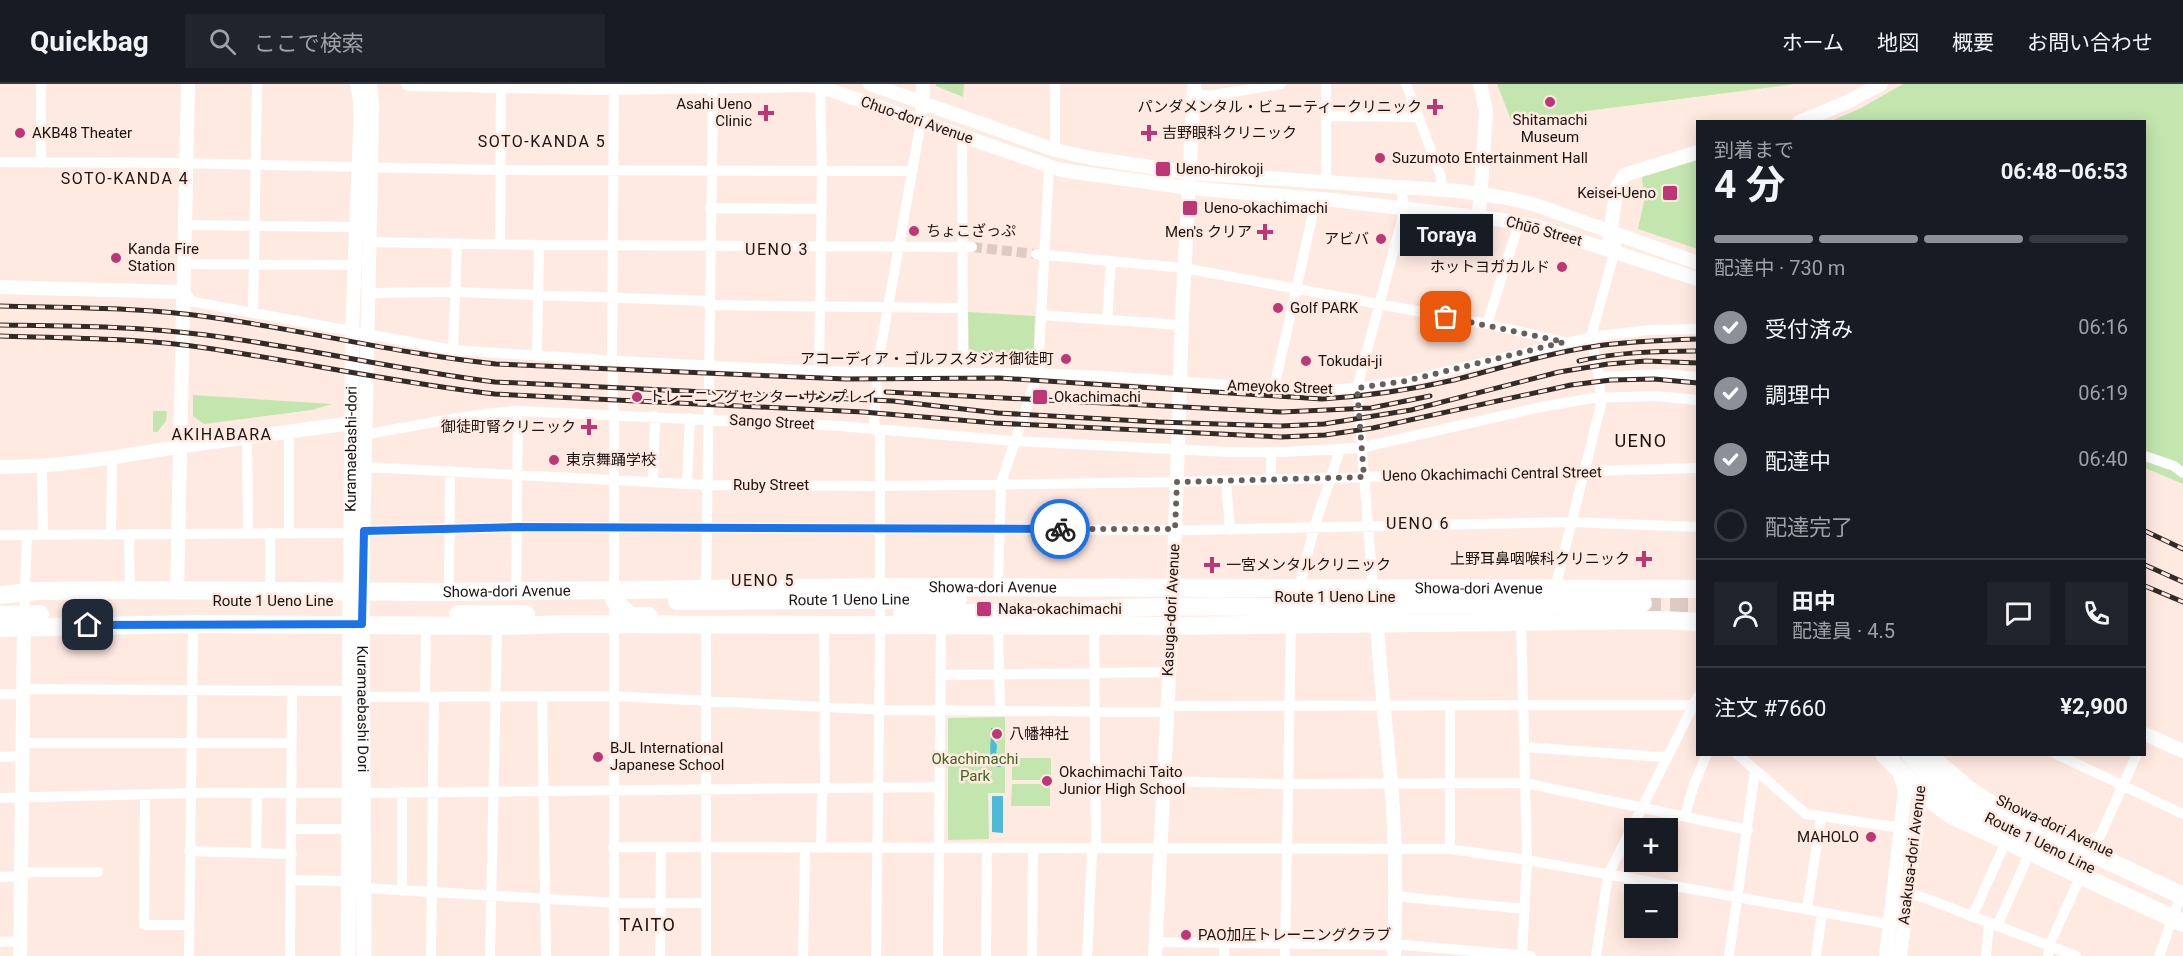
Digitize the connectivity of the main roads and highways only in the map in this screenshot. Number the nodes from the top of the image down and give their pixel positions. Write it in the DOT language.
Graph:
graph roads {
  1 [pos="188,84"];
  2 [pos="357,84"];
  3 [pos="370,84"];
  4 [pos="408,84"];
  5 [pos="870,84"];
  6 [pos="923,84"];
  7 [pos="1480,84"];
  8 [pos="1881,84"];
  9 [pos="710,85"];
  10 [pos="614,86"];
  11 [pos="821,86"];
  12 [pos="1194,88"];
  13 [pos="922,103"];
  14 [pos="1804,120"];
  15 [pos="921,121"];
  16 [pos="1696,153"];
  17 [pos="365,168"];
  18 [pos="1190,173"];
  19 [pos="1189,188"];
  20 [pos="1481,194"];
  21 [pos="1316,199"];
  22 [pos="1479,217"];
  23 [pos="1615,234"];
  24 [pos="1611,250"];
  25 [pos="1696,262"];
  26 [pos="1696,278"];
  27 [pos="0,287"];
  28 [pos="182,292"];
  29 [pos="352,423"];
  30 [pos="180,447"];
  31 [pos="0,467"];
  32 [pos="357,532"];
  33 [pos="1173,588"];
  34 [pos="1695,589"];
  35 [pos="177,591"];
  36 [pos="356,591"];
  37 [pos="0,595"];
  38 [pos="614,595"];
  39 [pos="1279,598"];
  40 [pos="0,603"];
  41 [pos="1643,603"];
  42 [pos="1696,609"];
  43 [pos="1059,613"];
  44 [pos="0,615"];
  45 [pos="1373,616"];
  46 [pos="1696,622"];
  47 [pos="356,624"];
  48 [pos="700,626"];
  49 [pos="1171,626"];
  50 [pos="24,627"];
  51 [pos="0,628"];
  52 [pos="2147,738"];
  53 [pos="2183,751"];
  54 [pos="1912,756"];
  55 [pos="1921,756"];
  56 [pos="1930,756"];
  57 [pos="1936,756"];
  58 [pos="1893,757"];
  59 [pos="1921,792"];
  60 [pos="356,793"];
  61 [pos="2183,888"];
  62 [pos="2183,896"];
  63 [pos="2180,917"];
  64 [pos="1155,949"];
  65 [pos="1394,951"];
  66 [pos="20,956"];
  67 [pos="348,956"];
  68 [pos="364,956"];
  69 [pos="1886,956"];
  70 [pos="1900,956"];
  1 -- 28 [label="main road"];
  2 -- 17 [label="main road, Kuramaebashi-dori"];
  3 -- 17 [label="main road, Kuramaebashi-dori"];
  4 -- 10 [label="main road, Chuo-dori Avenue"];
  5 -- 13 [label="main road, Chuo-dori Avenue"];
  6 -- 13 [label="main road"];
  7 -- 20 [label="main road"];
  8 -- 14 [label="main road"];
  9 -- 10 [label="main road, Chuo-dori Avenue"];
  9 -- 11 [label="main road, Chuo-dori Avenue"];
  11 -- 15 [label="main road, Chuo-dori Avenue"];
  12 -- 18 [label="main road, Kasuga-dori Avenue"];
  13 -- 15 [label="main road"];
  13 -- 18 [label="main road, Chuo-dori Avenue"];
  15 -- 19 [label="main road, Chuo-dori Avenue"];
  16 -- 23 [label="main road"];
  17 -- 29 [label="main road, Kuramaebashi-dori"];
  17 -- 32 [label="main road, Kuramaebashi-dori"];
  18 -- 19 [label="main road, Kasuga-dori Avenue"];
  18 -- 20 [label="main road, Chūō Street"];
  19 -- 21 [label="main road, Chuo-dori Avenue"];
  19 -- 33 [label="main road, Kasuga-dori Avenue"];
  20 -- 22 [label="main road"];
  20 -- 23 [label="main road, Chūō Street"];
  21 -- 22 [label="main road, Chūō Street"];
  22 -- 24 [label="main road, Chūō Street"];
  23 -- 24 [label="main road"];
  23 -- 25 [label="main road"];
  24 -- 26 [label="main road, Chūō Street"];
  27 -- 28 [label="main road"];
  28 -- 30 [label="main road"];
  29 -- 30 [label="main road"];
  29 -- 32 [label="main road, Kuramaebashi-dori"];
  30 -- 31 [label="main road"];
  30 -- 35 [label="main road"];
  32 -- 36 [label="main road, Kuramaebashi-dori"];
  33 -- 34 [label="highway, Showa-dori Avenue"];
  33 -- 38 [label="highway, Showa-dori Avenue"];
  33 -- 49 [label="main road, Kasuga-dori Avenue"];
  34 -- 39 [label="highway, Route 1 Ueno Line"];
  35 -- 36 [label="highway, Showa-dori Avenue"];
  35 -- 37 [label="highway, Showa-dori Avenue"];
  36 -- 38 [label="highway, Showa-dori Avenue"];
  36 -- 47 [label="main road, Kuramaebashi-dori"];
  38 -- 48 [label="highway"];
  39 -- 40 [label="highway, Route 1 Ueno Line"];
  39 -- 41 [label="highway"];
  42 -- 43 [label="highway, Route 1 Ueno Line"];
  43 -- 44 [label="highway, Route 1 Ueno Line"];
  43 -- 45 [label="highway"];
  45 -- 46 [label="highway"];
  45 -- 49 [label="highway"];
  45 -- 65 [label="main road"];
  47 -- 48 [label="highway"];
  47 -- 50 [label="highway"];
  47 -- 60 [label="main road, Kuramaebashi Dori"];
  48 -- 49 [label="highway"];
  49 -- 64 [label="main road, Kasuga-dori Avenue"];
  50 -- 51 [label="highway"];
  50 -- 66 [label="main road"];
  52 -- 53 [label="main road"];
  54 -- 63 [label="highway, Route 1 Ueno Line"];
  55 -- 59 [label="main road, Asakusa-dori Avenue"];
  56 -- 62 [label="highway, Route 1 Ueno Line"];
  57 -- 61 [label="highway, Showa-dori Avenue"];
  58 -- 59 [label="highway"];
  58 -- 69 [label="main road, Asakusa-dori Avenue"];
  59 -- 63 [label="highway"];
  59 -- 70 [label="main road, Asakusa-dori Avenue"];
  60 -- 67 [label="main road"];
  60 -- 68 [label="main road"];
}
